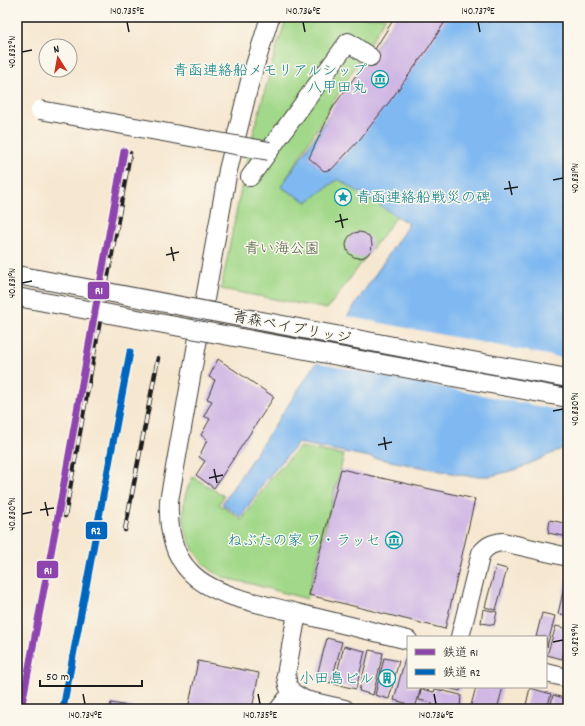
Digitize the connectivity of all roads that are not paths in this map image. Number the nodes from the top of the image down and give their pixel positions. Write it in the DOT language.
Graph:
graph roads {
  1 [pos="270,17"];
  2 [pos="370,57"];
  3 [pos="40,110"];
  4 [pos="269,151"];
  5 [pos="250,177"];
  6 [pos="17,275"];
  7 [pos="17,297"];
  8 [pos="568,378"];
  9 [pos="568,398"];
  10 [pos="568,557"];
  11 [pos="297,613"];
  12 [pos="460,636"];
  13 [pos="407,640"];
  14 [pos="547,673"];
  15 [pos="568,678"];
  16 [pos="293,693"];
  17 [pos="279,709"];
  18 [pos="345,709"];
  1 -- 11 [label="street"];
  2 -- 4 [label="street"];
  3 -- 4 [label="street, bridge"];
  4 -- 5 [label="street"];
  6 -- 8 [label="street, 青森ベイブリッジ, bridge"];
  7 -- 9 [label="street, 青森ベイブリッジ, bridge"];
  10 -- 12 [label="street"];
  11 -- 13 [label="street"];
  11 -- 16 [label="street"];
  14 -- 15 [label="street"];
  16 -- 17 [label="street"];
  16 -- 18 [label="street"];
}
